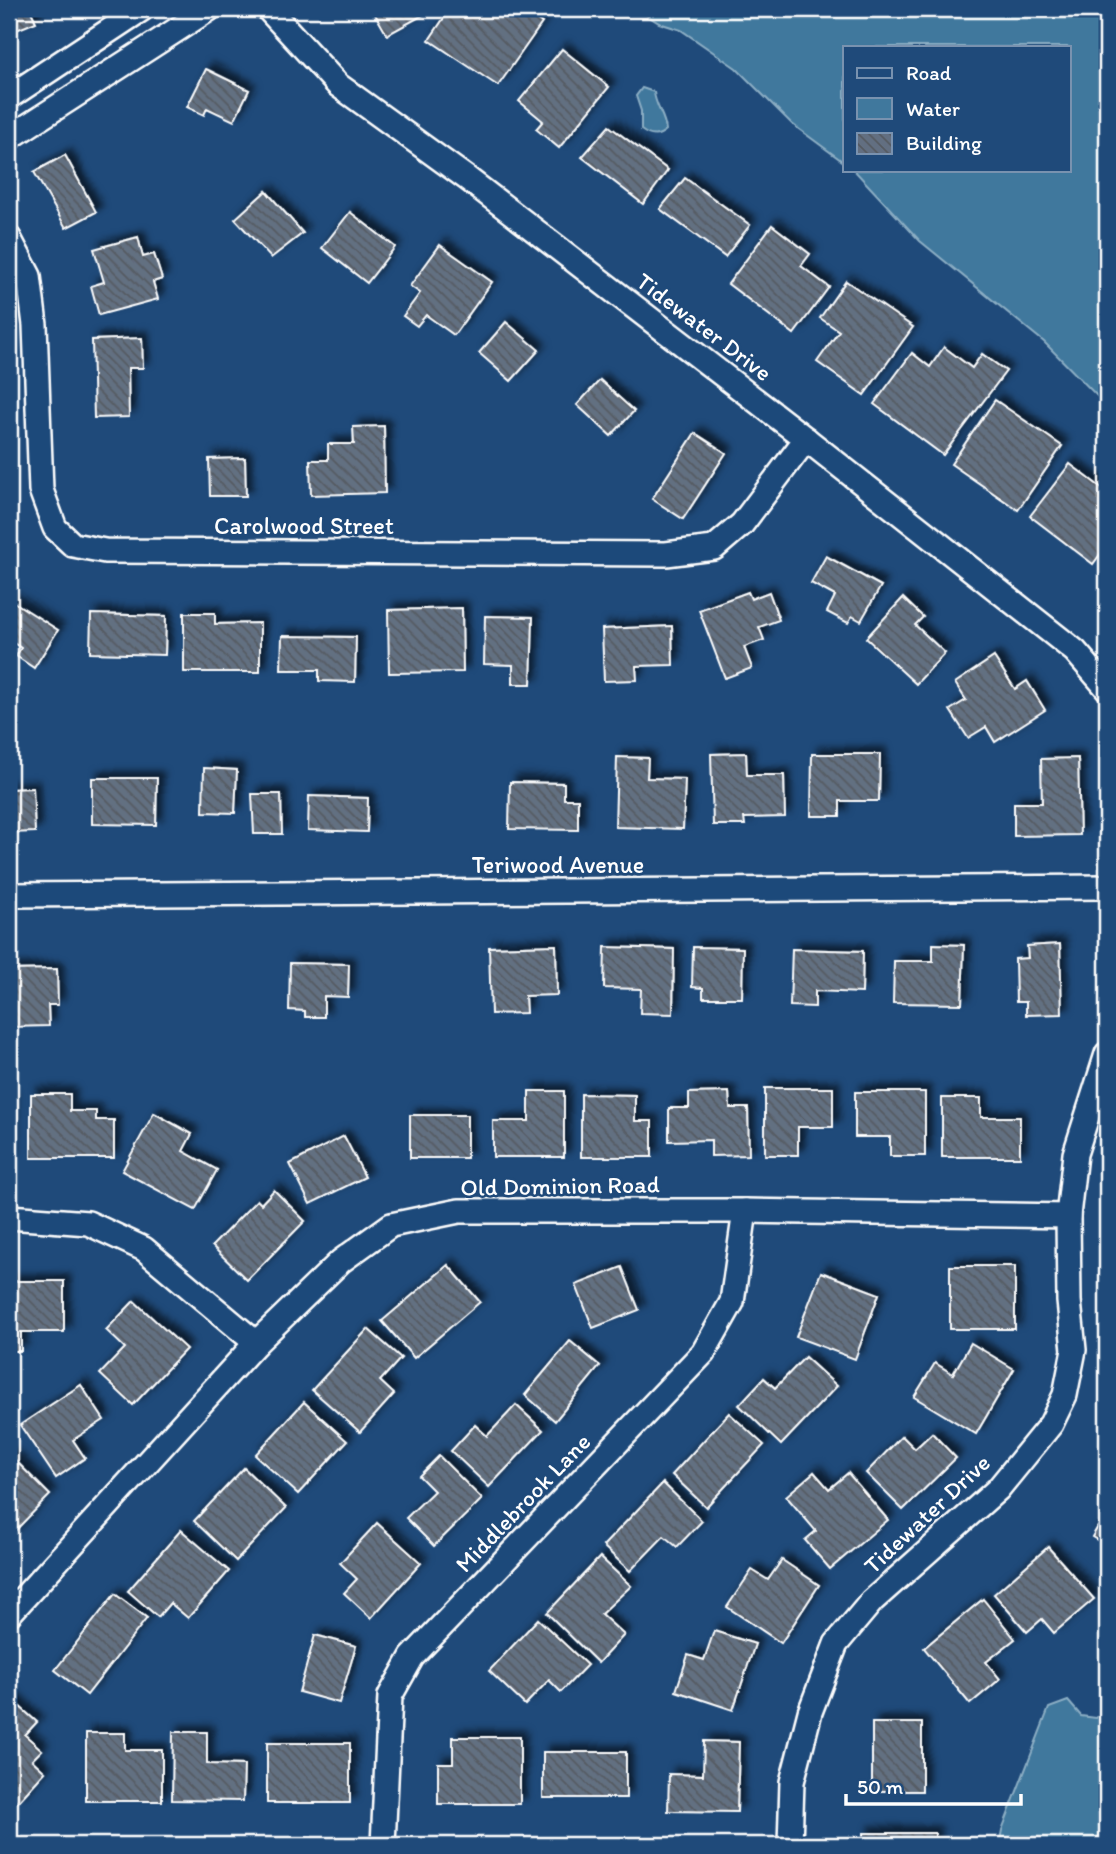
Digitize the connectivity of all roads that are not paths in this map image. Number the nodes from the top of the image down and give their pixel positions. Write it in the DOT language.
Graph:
graph roads {
  1 [pos="142,9"];
  2 [pos="209,9"];
  3 [pos="268,9"];
  4 [pos="9,97"];
  5 [pos="9,138"];
  6 [pos="9,239"];
  7 [pos="806,439"];
  8 [pos="1107,688"];
  9 [pos="1107,887"];
  10 [pos="9,895"];
  11 [pos="1107,1054"];
  12 [pos="745,1211"];
  13 [pos="1068,1216"];
  14 [pos="9,1217"];
  15 [pos="256,1343"];
  16 [pos="9,1614"];
  17 [pos="383,1845"];
  18 [pos="790,1845"];
  1 -- 4 [label="street"];
  2 -- 5 [label="street"];
  3 -- 7 [label="street, Tidewater Drive"];
  6 -- 7 [label="street, Carolwood Street"];
  7 -- 8 [label="street, Tidewater Drive"];
  9 -- 10 [label="street, Teriwood Avenue"];
  11 -- 13 [label="street, Tidewater Drive"];
  12 -- 13 [label="street, Old Dominion Road"];
  12 -- 15 [label="street, Old Dominion Road"];
  12 -- 17 [label="street, Middlebrook Lane"];
  13 -- 18 [label="street, Tidewater Drive"];
  14 -- 15 [label="street"];
  15 -- 16 [label="street, Old Dominion Road"];
}
